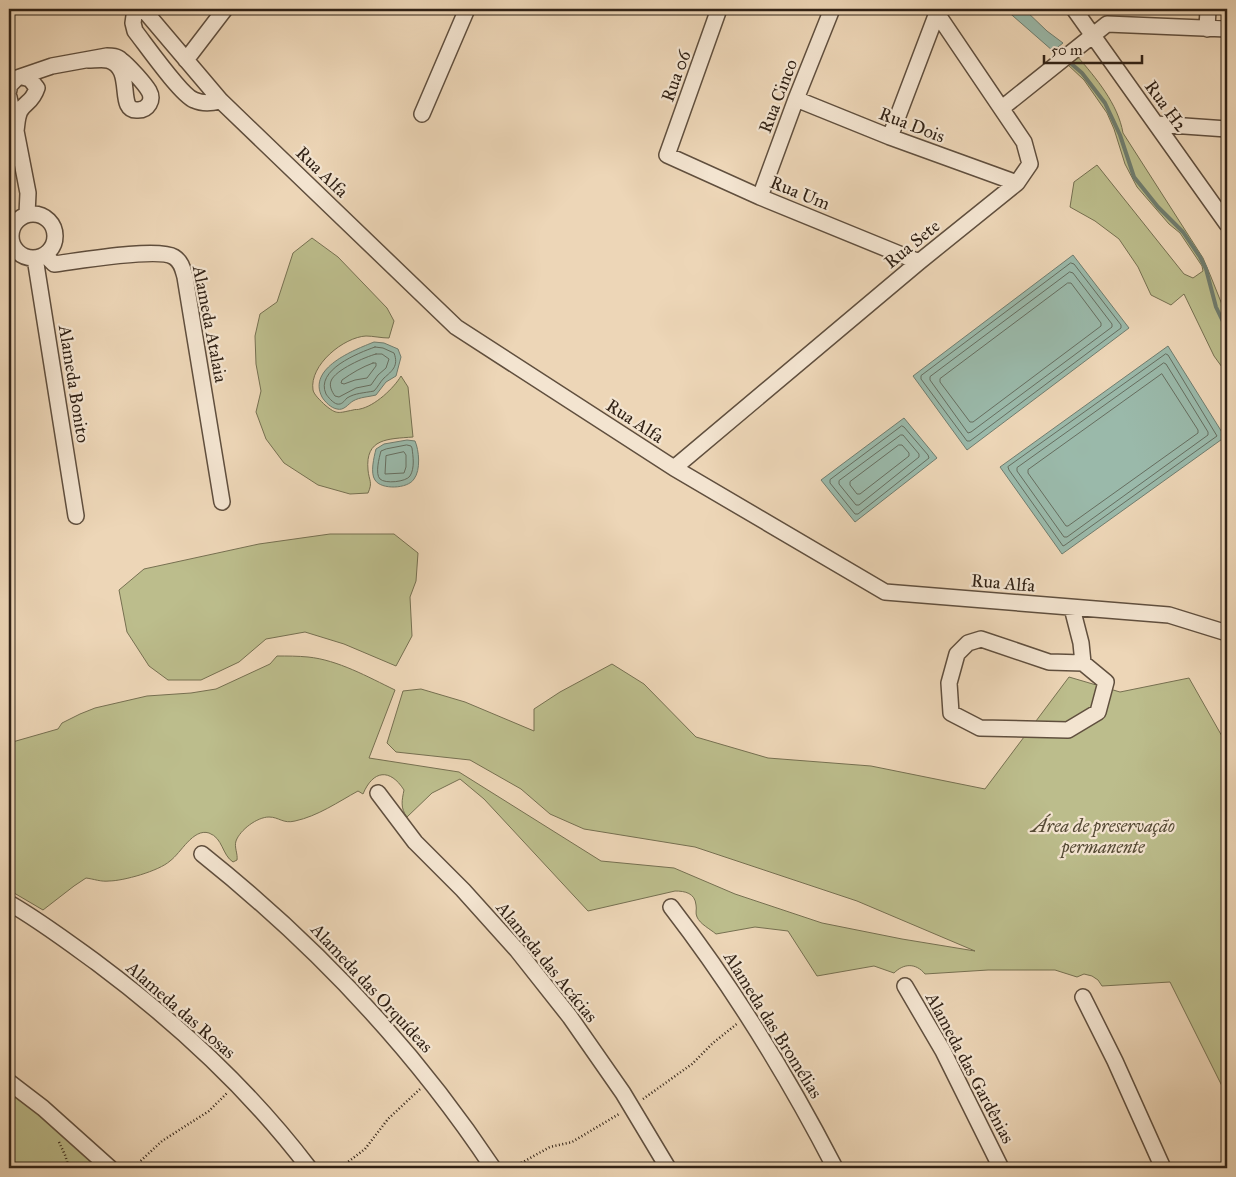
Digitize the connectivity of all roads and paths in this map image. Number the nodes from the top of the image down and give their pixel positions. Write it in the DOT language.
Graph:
graph roads {
  1 [pos="135,9"];
  2 [pos="143,9"];
  3 [pos="226,9"];
  4 [pos="467,9"];
  5 [pos="719,9"];
  6 [pos="832,9"];
  7 [pos="1074,9"];
  8 [pos="1208,9"];
  9 [pos="936,11"];
  10 [pos="1107,16"];
  11 [pos="1207,29"];
  12 [pos="1227,29"];
  13 [pos="1092,36"];
  14 [pos="88,60"];
  15 [pos="186,60"];
  16 [pos="52,66"];
  17 [pos="24,77"];
  18 [pos="37,88"];
  19 [pos="9,90"];
  20 [pos="9,98"];
  21 [pos="796,99"];
  22 [pos="221,101"];
  23 [pos="1002,108"];
  24 [pos="422,114"];
  25 [pos="1156,124"];
  26 [pos="1227,128"];
  27 [pos="16,131"];
  28 [pos="890,137"];
  29 [pos="667,155"];
  30 [pos="1017,183"];
  31 [pos="760,197"];
  32 [pos="27,214"];
  33 [pos="1227,224"];
  34 [pos="10,238"];
  35 [pos="40,257"];
  36 [pos="919,262"];
  37 [pos="674,468"];
  38 [pos="222,502"];
  39 [pos="76,516"];
  40 [pos="1072,608"];
  41 [pos="1227,632"];
  42 [pos="1083,663"];
  43 [pos="378,793"];
  44 [pos="202,854"];
  45 [pos="9,903"];
  46 [pos="672,907"];
  47 [pos="905,986"];
  48 [pos="1083,997"];
  49 [pos="430,1080"];
  50 [pos="9,1082"];
  51 [pos="236,1084"];
  52 [pos="58,1141"];
  53 [pos="69,1168"];
  54 [pos="110,1168"];
  55 [pos="133,1168"];
  56 [pos="309,1168"];
  57 [pos="340,1168"];
  58 [pos="493,1168"];
  59 [pos="668,1168"];
  60 [pos="835,1168"];
  61 [pos="1001,1168"];
  62 [pos="1163,1168"];
  1 -- 22 [label="street"];
  2 -- 15 [label="street, Rua Alfa"];
  3 -- 15 [label="street"];
  4 -- 24 [label="street"];
  5 -- 29 [label="street, Rua 06"];
  6 -- 21 [label="street, Rua Cinco"];
  7 -- 13 [label="street, Rua H2"];
  8 -- 11 [label="street"];
  9 -- 23 [label="street, Rua Sete"];
  9 -- 28 [label="street"];
  10 -- 11 [label="street"];
  10 -- 13 [label="street"];
  11 -- 12 [label="street"];
  13 -- 23 [label="street"];
  13 -- 25 [label="street, Rua H2"];
  14 -- 16 [label="street"];
  15 -- 22 [label="street, Rua Alfa"];
  16 -- 17 [label="street"];
  16 -- 18 [label="street"];
  17 -- 18 [label="street"];
  17 -- 19 [label="street"];
  18 -- 27 [label="street"];
  20 -- 27 [label="street"];
  21 -- 28 [label="street, Rua Dois"];
  21 -- 31 [label="street, Rua Cinco"];
  22 -- 37 [label="street, Rua Alfa"];
  23 -- 30 [label="street, Rua Sete"];
  25 -- 26 [label="street"];
  25 -- 33 [label="street, Rua H2"];
  27 -- 32 [label="street"];
  28 -- 30 [label="street, Rua Dois"];
  29 -- 31 [label="street, Rua Um"];
  30 -- 36 [label="street, Rua Sete"];
  31 -- 36 [label="street, Rua Um"];
  32 -- 34 [label="street"];
  32 -- 35 [label="street"];
  34 -- 35 [label="street"];
  35 -- 38 [label="street, Alameda Atalaia"];
  35 -- 39 [label="street, Alameda Bonito"];
  36 -- 37 [label="street, Rua Sete"];
  37 -- 40 [label="street, Rua Alfa"];
  40 -- 41 [label="street, Rua Alfa"];
  40 -- 42 [label="street"];
  42 -- 42 [label="street"];
  43 -- 59 [label="street, Alameda das Acácias"];
  44 -- 49 [label="street, Alameda das Orquídeas"];
  45 -- 51 [label="street, Alameda das Rosas"];
  46 -- 60 [label="street, Alameda das Bromélias"];
  47 -- 61 [label="street, Alameda das Gardênias"];
  48 -- 62 [label="street"];
  49 -- 57 [label="path"];
  49 -- 58 [label="street, Alameda das Orquídeas"];
  50 -- 54 [label="street"];
  51 -- 55 [label="path"];
  51 -- 56 [label="street, Alameda das Rosas"];
  52 -- 53 [label="path"];
}
